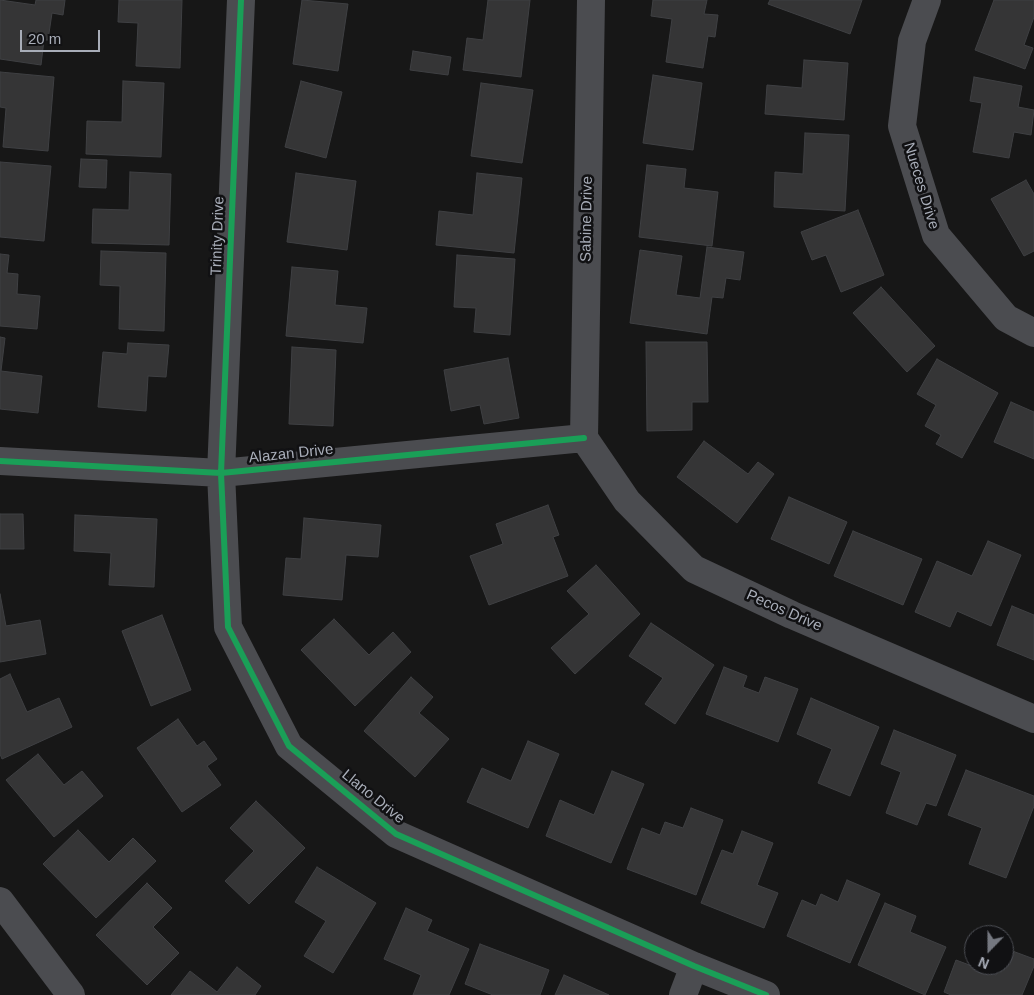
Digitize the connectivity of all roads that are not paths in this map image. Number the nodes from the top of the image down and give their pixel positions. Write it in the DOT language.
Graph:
graph roads {
  1 [pos="241,0"];
  2 [pos="591,0"];
  3 [pos="927,0"];
  4 [pos="1034,333"];
  5 [pos="584,438"];
  6 [pos="0,461"];
  7 [pos="221,473"];
  8 [pos="1034,719"];
  9 [pos="0,901"];
  10 [pos="694,966"];
  11 [pos="71,995"];
  12 [pos="683,995"];
  13 [pos="766,995"];
  1 -- 7 [label="street, Trinity Drive"];
  2 -- 5 [label="street, Sabine Drive"];
  3 -- 4 [label="street, Nueces Drive"];
  5 -- 7 [label="street, Alazan Drive"];
  5 -- 8 [label="street, Pecos Drive"];
  6 -- 7 [label="street, Alazan Drive"];
  7 -- 10 [label="street, Llano Drive"];
  9 -- 11 [label="street"];
  10 -- 12 [label="street"];
  10 -- 13 [label="street, Llano Drive"];
}
